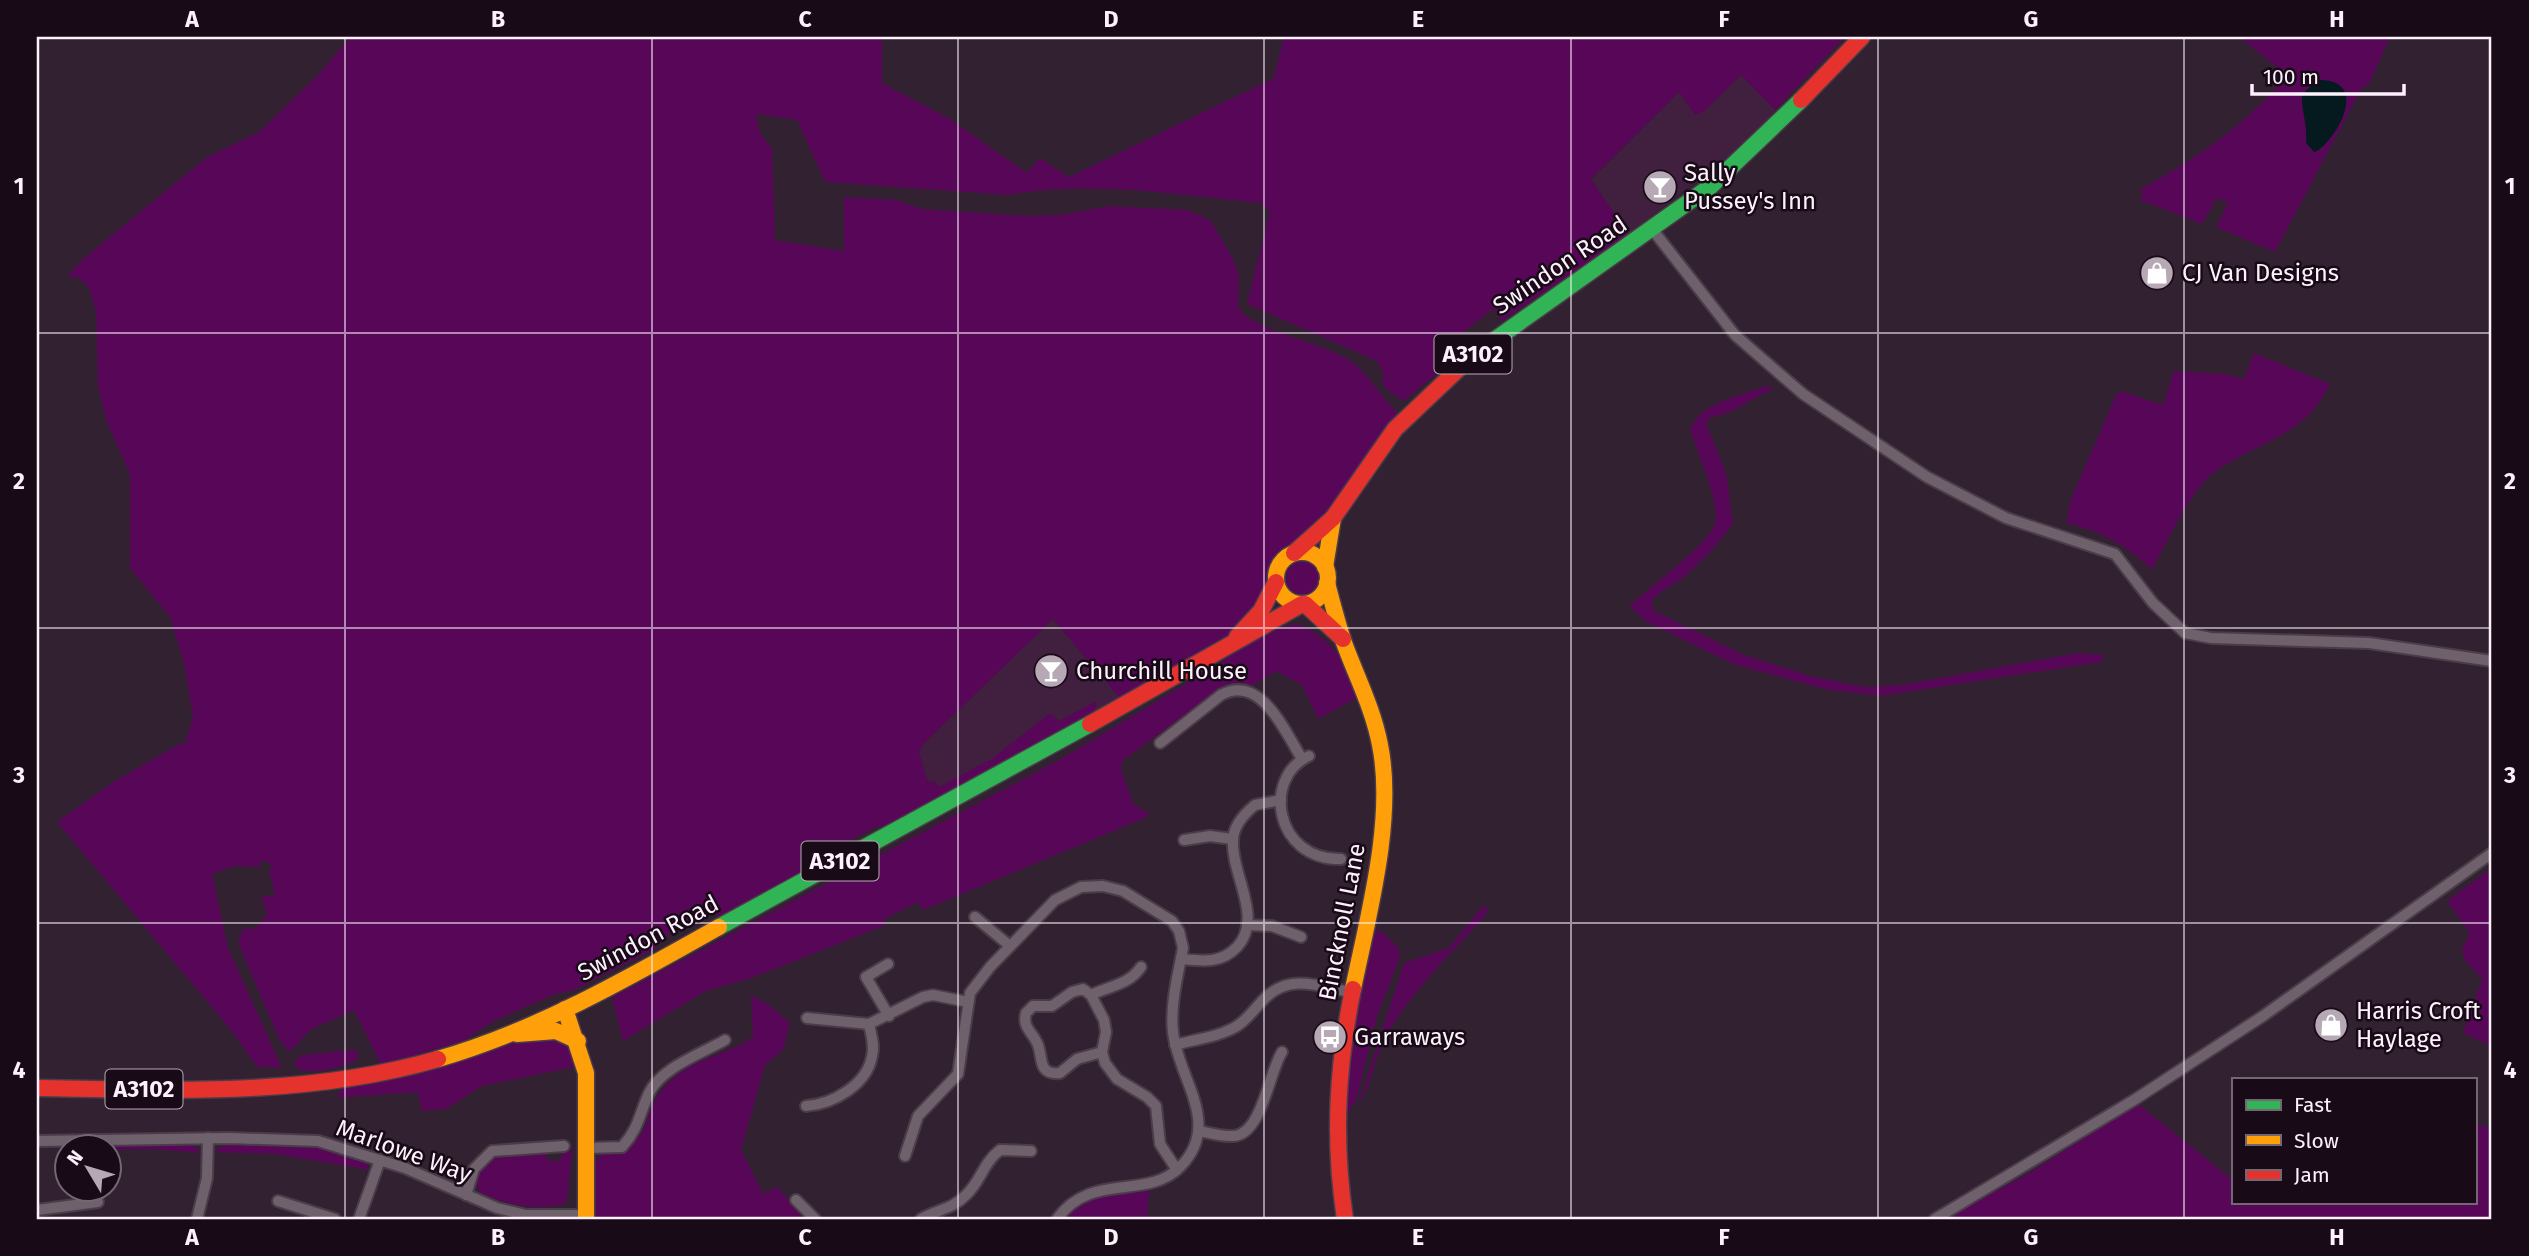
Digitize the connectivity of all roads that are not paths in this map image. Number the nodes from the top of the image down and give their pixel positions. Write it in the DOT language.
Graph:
graph roads {
  1 [pos="1862,37"];
  2 [pos="1652,229"];
  3 [pos="1333,518"];
  4 [pos="1294,554"];
  5 [pos="1325,567"];
  6 [pos="1276,582"];
  7 [pos="1327,583"];
  8 [pos="1303,604"];
  9 [pos="1343,639"];
  10 [pos="1226,646"];
  11 [pos="2492,662"];
  12 [pos="1160,743"];
  13 [pos="1281,800"];
  14 [pos="1232,839"];
  15 [pos="1184,840"];
  16 [pos="2492,853"];
  17 [pos="1341,859"];
  18 [pos="975,917"];
  19 [pos="1247,925"];
  20 [pos="1301,937"];
  21 [pos="1010,946"];
  22 [pos="1181,959"];
  23 [pos="888,964"];
  24 [pos="1141,967"];
  25 [pos="1350,992"];
  26 [pos="1091,995"];
  27 [pos="968,1002"];
  28 [pos="565,1009"];
  29 [pos="889,1016"];
  30 [pos="807,1018"];
  31 [pos="869,1024"];
  32 [pos="503,1036"];
  33 [pos="725,1040"];
  34 [pos="578,1041"];
  35 [pos="1175,1045"];
  36 [pos="1102,1052"];
  37 [pos="1282,1052"];
  38 [pos="37,1088"];
  39 [pos="806,1105"];
  40 [pos="1199,1131"];
  41 [pos="208,1138"];
  42 [pos="37,1141"];
  43 [pos="587,1148"];
  44 [pos="558,1150"];
  45 [pos="1031,1151"];
  46 [pos="905,1156"];
  47 [pos="380,1160"];
  48 [pos="1177,1170"];
  49 [pos="466,1195"];
  50 [pos="278,1200"];
  51 [pos="796,1200"];
  52 [pos="83,1204"];
  53 [pos="37,1210"];
  54 [pos="586,1217"];
  55 [pos="197,1219"];
  56 [pos="335,1219"];
  57 [pos="359,1219"];
  58 [pos="815,1219"];
  59 [pos="921,1219"];
  60 [pos="1057,1219"];
  61 [pos="1345,1219"];
  62 [pos="1935,1219"];
  1 -- 2 [label="main road, Swindon Road / A3102"];
  2 -- 3 [label="main road, Swindon Road / A3102"];
  2 -- 11 [label="street"];
  3 -- 4 [label="main road, Swindon Road / A3102"];
  3 -- 5 [label="main road, Swindon Road / A3102"];
  4 -- 5 [label="main road"];
  4 -- 6 [label="main road"];
  5 -- 7 [label="main road"];
  6 -- 8 [label="main road"];
  6 -- 10 [label="main road, Swindon Road / A3102"];
  7 -- 8 [label="main road"];
  7 -- 9 [label="main road, Bincknoll Lane"];
  8 -- 9 [label="main road, Bincknoll Lane"];
  8 -- 10 [label="main road, Swindon Road / A3102"];
  9 -- 25 [label="main road, Bincknoll Lane"];
  10 -- 28 [label="main road, Swindon Road / A3102"];
  12 -- 13 [label="street"];
  13 -- 14 [label="street"];
  13 -- 17 [label="street"];
  14 -- 15 [label="street"];
  14 -- 19 [label="street"];
  16 -- 62 [label="street"];
  18 -- 21 [label="street"];
  19 -- 20 [label="street"];
  19 -- 22 [label="street"];
  21 -- 22 [label="street"];
  21 -- 27 [label="street"];
  22 -- 35 [label="street"];
  23 -- 29 [label="street"];
  24 -- 26 [label="street"];
  25 -- 35 [label="street"];
  25 -- 61 [label="main road, Bincknoll Lane"];
  26 -- 36 [label="street"];
  26 -- 36 [label="street"];
  27 -- 29 [label="street"];
  27 -- 46 [label="street"];
  28 -- 32 [label="main road, Swindon Road / A3102"];
  28 -- 34 [label="main road"];
  29 -- 31 [label="street"];
  30 -- 31 [label="street"];
  31 -- 39 [label="street"];
  32 -- 34 [label="main road"];
  32 -- 38 [label="main road, Swindon Road / A3102"];
  33 -- 43 [label="street"];
  34 -- 43 [label="main road"];
  35 -- 40 [label="street"];
  36 -- 48 [label="street"];
  37 -- 40 [label="street"];
  40 -- 48 [label="street"];
  41 -- 42 [label="street, Marlowe Way"];
  41 -- 47 [label="street, Marlowe Way"];
  41 -- 55 [label="street"];
  43 -- 54 [label="main road"];
  44 -- 49 [label="street"];
  45 -- 59 [label="street"];
  47 -- 49 [label="street, Marlowe Way"];
  47 -- 57 [label="street"];
  48 -- 60 [label="street"];
  49 -- 54 [label="street, Marlowe Way"];
  50 -- 56 [label="street"];
  51 -- 58 [label="street"];
  52 -- 53 [label="street"];
}
